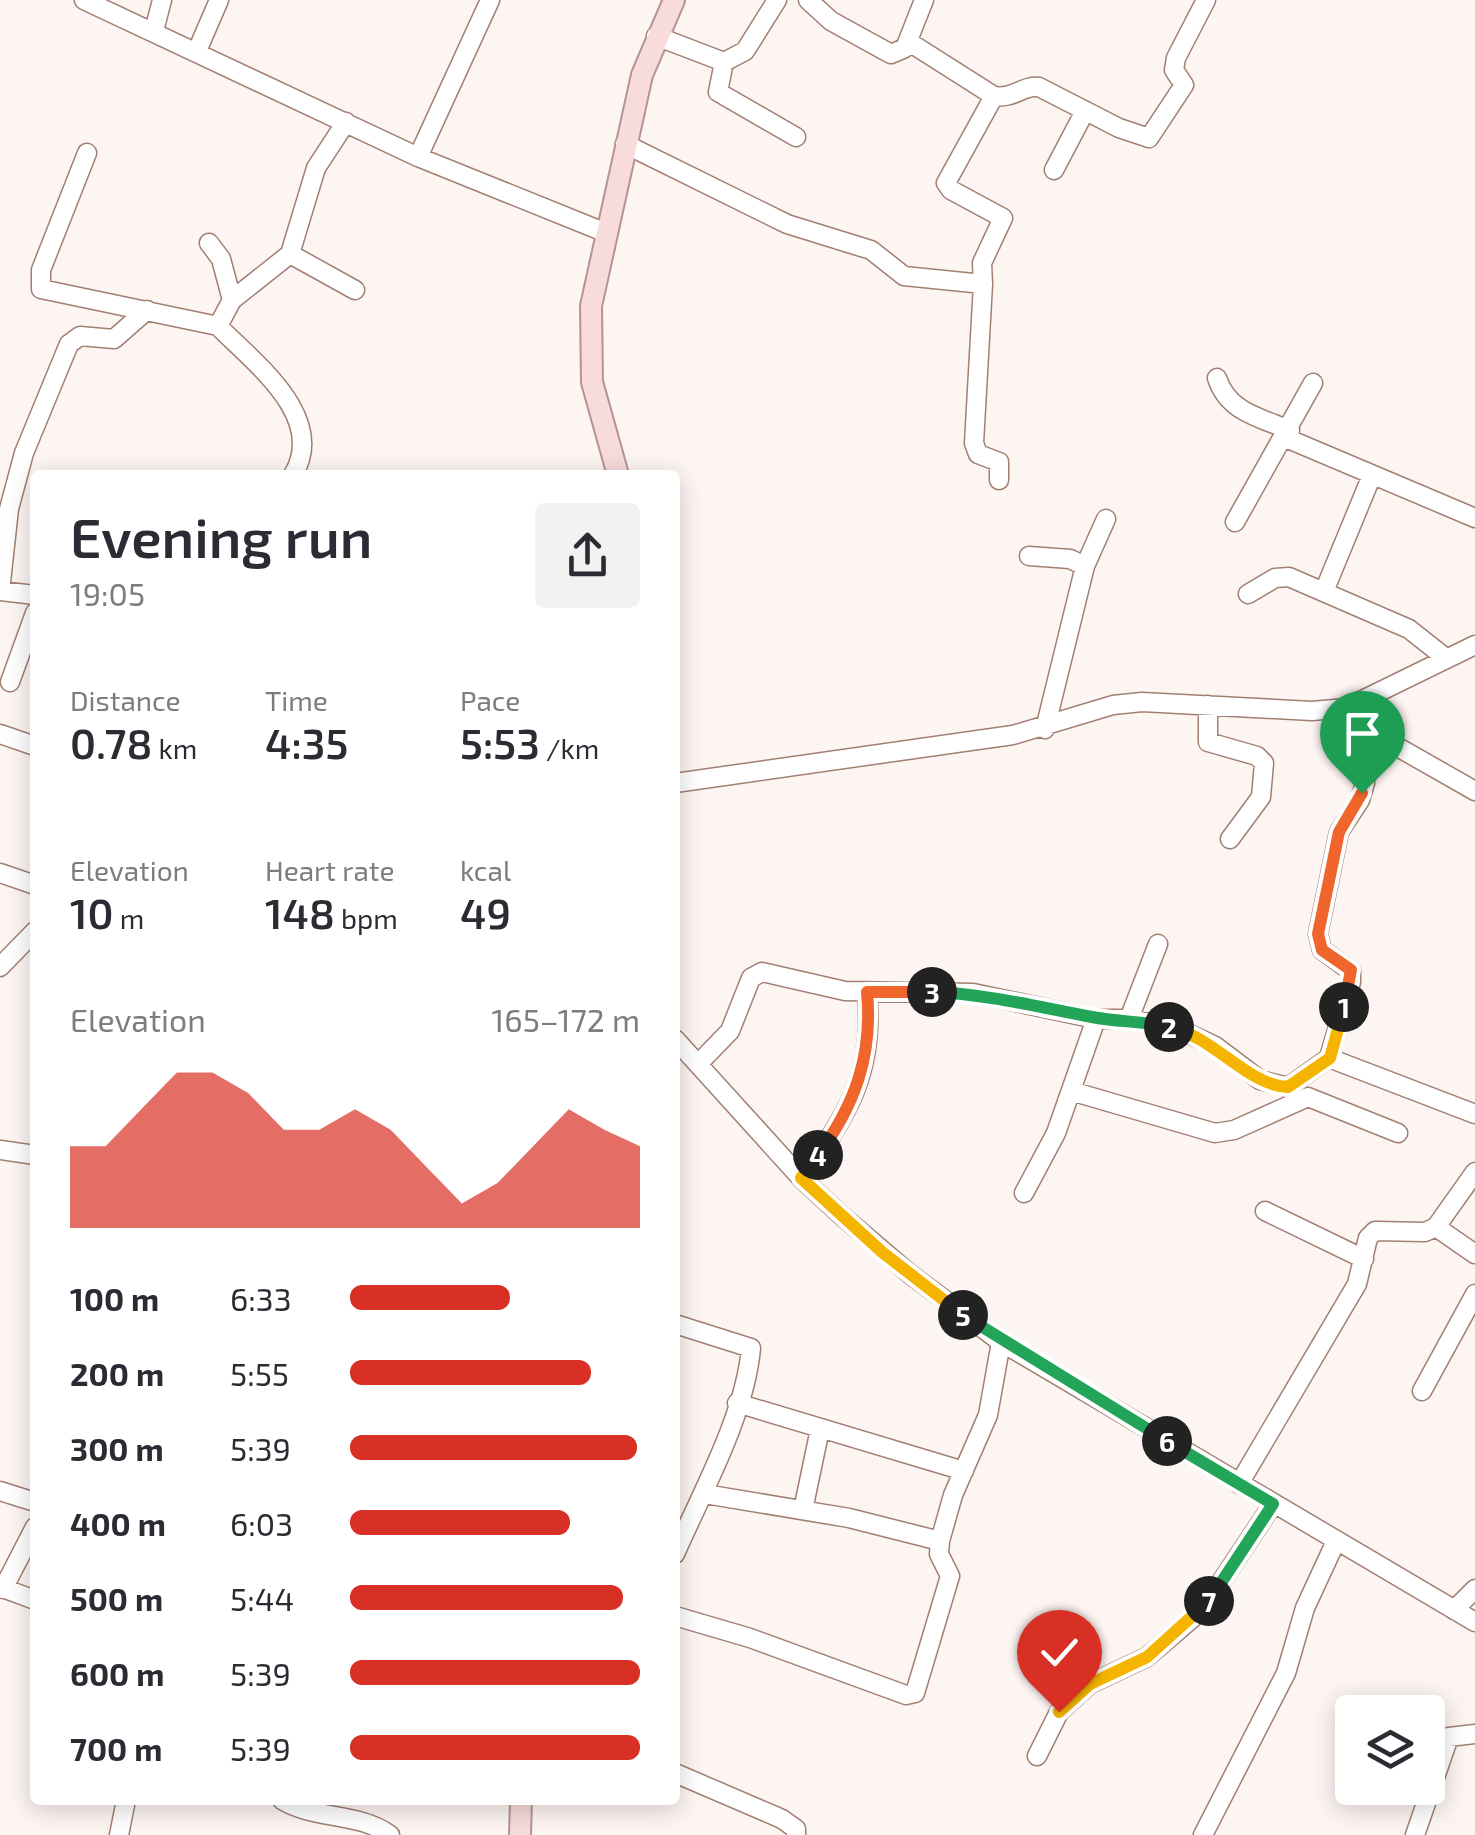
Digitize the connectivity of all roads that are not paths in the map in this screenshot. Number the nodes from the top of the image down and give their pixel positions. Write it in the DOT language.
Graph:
graph roads {
  1 [pos="84,0"];
  2 [pos="162,0"];
  3 [pos="219,0"];
  4 [pos="490,0"];
  5 [pos="674,0"];
  6 [pos="777,0"];
  7 [pos="808,0"];
  8 [pos="924,0"];
  9 [pos="1206,0"];
  10 [pos="122,7"];
  11 [pos="154,31"];
  12 [pos="656,36"];
  13 [pos="909,42"];
  14 [pos="198,51"];
  15 [pos="724,62"];
  16 [pos="994,96"];
  17 [pos="1085,111"];
  18 [pos="346,122"];
  19 [pos="796,137"];
  20 [pos="624,144"];
  21 [pos="88,153"];
  22 [pos="418,157"];
  23 [pos="1054,170"];
  24 [pos="604,232"];
  25 [pos="209,242"];
  26 [pos="290,254"];
  27 [pos="983,284"];
  28 [pos="355,290"];
  29 [pos="232,300"];
  30 [pos="147,310"];
  31 [pos="218,326"];
  32 [pos="1217,378"];
  33 [pos="1312,384"];
  34 [pos="1288,434"];
  35 [pos="295,470"];
  36 [pos="617,470"];
  37 [pos="1372,475"];
  38 [pos="999,480"];
  39 [pos="1475,518"];
  40 [pos="1106,519"];
  41 [pos="1235,522"];
  42 [pos="1029,556"];
  43 [pos="1085,566"];
  44 [pos="1325,589"];
  45 [pos="0,592"];
  46 [pos="1248,594"];
  47 [pos="30,595"];
  48 [pos="30,627"];
  49 [pos="1475,646"];
  50 [pos="1447,659"];
  51 [pos="10,682"];
  52 [pos="1208,706"];
  53 [pos="1346,708"];
  54 [pos="1045,729"];
  55 [pos="1366,729"];
  56 [pos="0,734"];
  57 [pos="30,744"];
  58 [pos="680,782"];
  59 [pos="1475,791"];
  60 [pos="1230,839"];
  61 [pos="0,873"];
  62 [pos="30,882"];
  63 [pos="30,937"];
  64 [pos="1158,944"];
  65 [pos="0,968"];
  66 [pos="867,992"];
  67 [pos="1096,1018"];
  68 [pos="1129,1018"];
  69 [pos="680,1044"];
  70 [pos="1330,1058"];
  71 [pos="700,1062"];
  72 [pos="1070,1091"];
  73 [pos="1475,1114"];
  74 [pos="1398,1134"];
  75 [pos="0,1150"];
  76 [pos="30,1154"];
  77 [pos="1475,1172"];
  78 [pos="801,1178"];
  79 [pos="1024,1193"];
  80 [pos="1265,1211"];
  81 [pos="1436,1227"];
  82 [pos="1475,1254"];
  83 [pos="1364,1259"];
  84 [pos="1474,1299"];
  85 [pos="680,1325"];
  86 [pos="1000,1342"];
  87 [pos="1422,1391"];
  88 [pos="736,1403"];
  89 [pos="820,1429"];
  90 [pos="964,1471"];
  91 [pos="1239,1484"];
  92 [pos="0,1492"];
  93 [pos="705,1494"];
  94 [pos="30,1501"];
  95 [pos="1273,1504"];
  96 [pos="803,1510"];
  97 [pos="30,1536"];
  98 [pos="940,1541"];
  99 [pos="1336,1541"];
  100 [pos="680,1544"];
  101 [pos="1,1588"];
  102 [pos="1475,1590"];
  103 [pos="30,1598"];
  104 [pos="1454,1610"];
  105 [pos="680,1618"];
  106 [pos="1475,1622"];
  107 [pos="1475,1734"];
  108 [pos="1037,1756"];
  109 [pos="680,1775"];
  110 [pos="125,1805"];
  111 [pos="291,1805"];
  112 [pos="521,1805"];
  113 [pos="119,1835"];
  114 [pos="390,1835"];
  115 [pos="520,1835"];
  116 [pos="796,1835"];
  117 [pos="1203,1835"];
  118 [pos="1415,1835"];
  1 -- 10 [label="street"];
  2 -- 11 [label="street"];
  3 -- 14 [label="street"];
  4 -- 22 [label="street"];
  5 -- 12 [label="main road"];
  6 -- 15 [label="street"];
  7 -- 13 [label="street"];
  8 -- 13 [label="street"];
  9 -- 17 [label="street"];
  10 -- 11 [label="street"];
  11 -- 14 [label="street"];
  12 -- 15 [label="street"];
  12 -- 20 [label="main road"];
  13 -- 16 [label="street"];
  14 -- 18 [label="street"];
  15 -- 19 [label="street"];
  16 -- 17 [label="street"];
  16 -- 27 [label="street"];
  17 -- 23 [label="street"];
  18 -- 22 [label="street"];
  18 -- 26 [label="street"];
  20 -- 24 [label="main road"];
  20 -- 27 [label="street"];
  21 -- 30 [label="street"];
  22 -- 24 [label="street"];
  24 -- 36 [label="main road"];
  25 -- 29 [label="street"];
  26 -- 28 [label="street"];
  26 -- 29 [label="street"];
  27 -- 38 [label="street"];
  29 -- 31 [label="street"];
  30 -- 31 [label="street"];
  30 -- 45 [label="street"];
  31 -- 35 [label="street"];
  32 -- 34 [label="street"];
  33 -- 34 [label="street"];
  34 -- 37 [label="street"];
  34 -- 41 [label="street"];
  37 -- 39 [label="street"];
  37 -- 44 [label="street"];
  40 -- 43 [label="street"];
  42 -- 43 [label="street"];
  43 -- 54 [label="street"];
  44 -- 46 [label="street"];
  44 -- 50 [label="street"];
  45 -- 47 [label="street"];
  48 -- 51 [label="street"];
  49 -- 50 [label="street"];
  50 -- 53 [label="street"];
  52 -- 53 [label="street"];
  52 -- 54 [label="street"];
  52 -- 60 [label="street"];
  53 -- 55 [label="street"];
  54 -- 58 [label="street"];
  55 -- 59 [label="street"];
  55 -- 70 [label="street"];
  56 -- 57 [label="street"];
  61 -- 62 [label="street"];
  63 -- 65 [label="street"];
  64 -- 68 [label="street"];
  66 -- 67 [label="street"];
  66 -- 71 [label="street"];
  66 -- 78 [label="street"];
  67 -- 68 [label="street"];
  67 -- 72 [label="street"];
  68 -- 70 [label="street"];
  69 -- 71 [label="street"];
  70 -- 73 [label="street"];
  71 -- 78 [label="street"];
  72 -- 74 [label="street"];
  72 -- 79 [label="street"];
  75 -- 76 [label="street"];
  77 -- 81 [label="street"];
  78 -- 86 [label="street"];
  80 -- 83 [label="street"];
  81 -- 82 [label="street"];
  81 -- 83 [label="street"];
  83 -- 91 [label="street"];
  84 -- 87 [label="street"];
  85 -- 88 [label="street"];
  86 -- 90 [label="street"];
  86 -- 91 [label="street"];
  88 -- 89 [label="street"];
  88 -- 93 [label="street"];
  89 -- 90 [label="street"];
  89 -- 96 [label="street"];
  90 -- 98 [label="street"];
  91 -- 95 [label="street"];
  92 -- 94 [label="street"];
  93 -- 96 [label="street"];
  93 -- 100 [label="street"];
  95 -- 99 [label="street"];
  95 -- 108 [label="street"];
  96 -- 98 [label="street"];
  97 -- 101 [label="street"];
  98 -- 105 [label="street"];
  99 -- 104 [label="street"];
  99 -- 117 [label="street"];
  101 -- 103 [label="street"];
  102 -- 104 [label="street"];
  104 -- 106 [label="street"];
  107 -- 118 [label="street"];
  109 -- 116 [label="street"];
  110 -- 113 [label="street"];
  111 -- 114 [label="street"];
  112 -- 115 [label="main road"];
}
